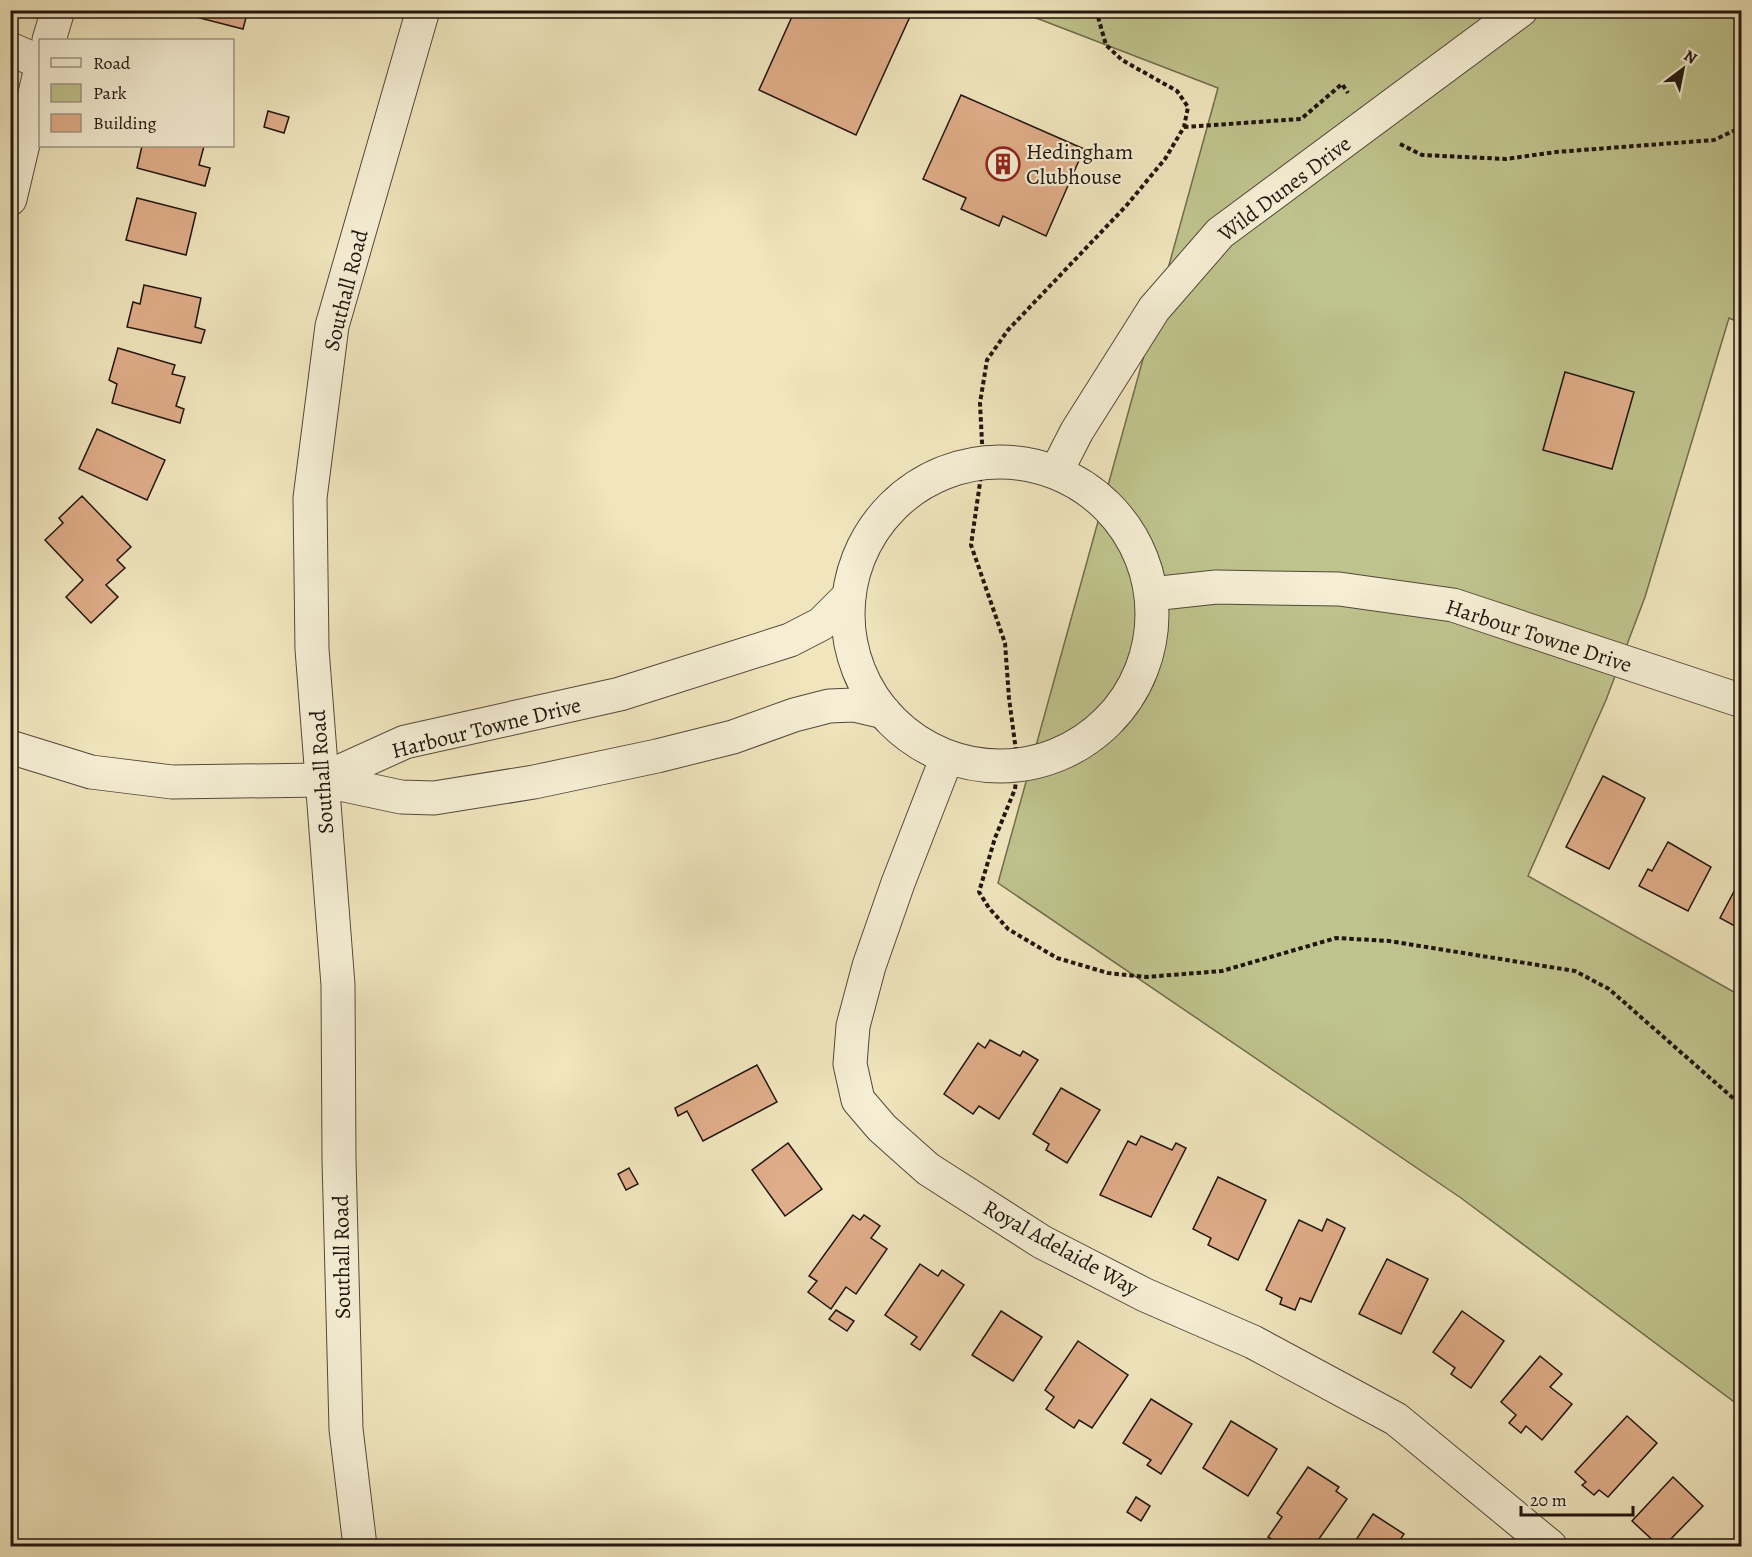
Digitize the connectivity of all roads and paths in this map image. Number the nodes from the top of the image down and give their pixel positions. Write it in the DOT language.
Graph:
graph roads {
  1 [pos="58,10"];
  2 [pos="423,10"];
  3 [pos="1096,10"];
  4 [pos="1521,10"];
  5 [pos="49,39"];
  6 [pos="10,49"];
  7 [pos="39,62"];
  8 [pos="39,76"];
  9 [pos="1371,124"];
  10 [pos="1184,127"];
  11 [pos="1742,127"];
  12 [pos="10,199"];
  13 [pos="983,462"];
  14 [pos="1056,472"];
  15 [pos="1152,594"];
  16 [pos="849,596"];
  17 [pos="1742,701"];
  18 [pos="884,712"];
  19 [pos="10,747"];
  20 [pos="947,757"];
  21 [pos="1018,766"];
  22 [pos="321,780"];
  23 [pos="1742,1107"];
  24 [pos="360,1546"];
  25 [pos="1550,1546"];
  1 -- 5 [label="street"];
  2 -- 22 [label="street, Southall Road"];
  3 -- 10 [label="path"];
  4 -- 9 [label="street, Wild Dunes Drive"];
  6 -- 7 [label="street"];
  8 -- 12 [label="street"];
  9 -- 10 [label="path"];
  9 -- 11 [label="path"];
  9 -- 14 [label="street, Wild Dunes Drive"];
  10 -- 13 [label="path"];
  13 -- 14 [label="street, Harbour Towne Drive"];
  13 -- 16 [label="street, Harbour Towne Drive"];
  13 -- 21 [label="path"];
  14 -- 15 [label="street, Harbour Towne Drive"];
  15 -- 17 [label="street, Harbour Towne Drive"];
  15 -- 21 [label="street, Harbour Towne Drive"];
  16 -- 18 [label="street, Harbour Towne Drive"];
  16 -- 22 [label="street, Harbour Towne Drive"];
  18 -- 20 [label="street, Harbour Towne Drive"];
  18 -- 22 [label="street, Harbour Towne Drive"];
  19 -- 22 [label="street"];
  20 -- 21 [label="street, Harbour Towne Drive"];
  20 -- 25 [label="street, Royal Adelaide Way"];
  21 -- 23 [label="path"];
  22 -- 24 [label="street, Southall Road"];
}
